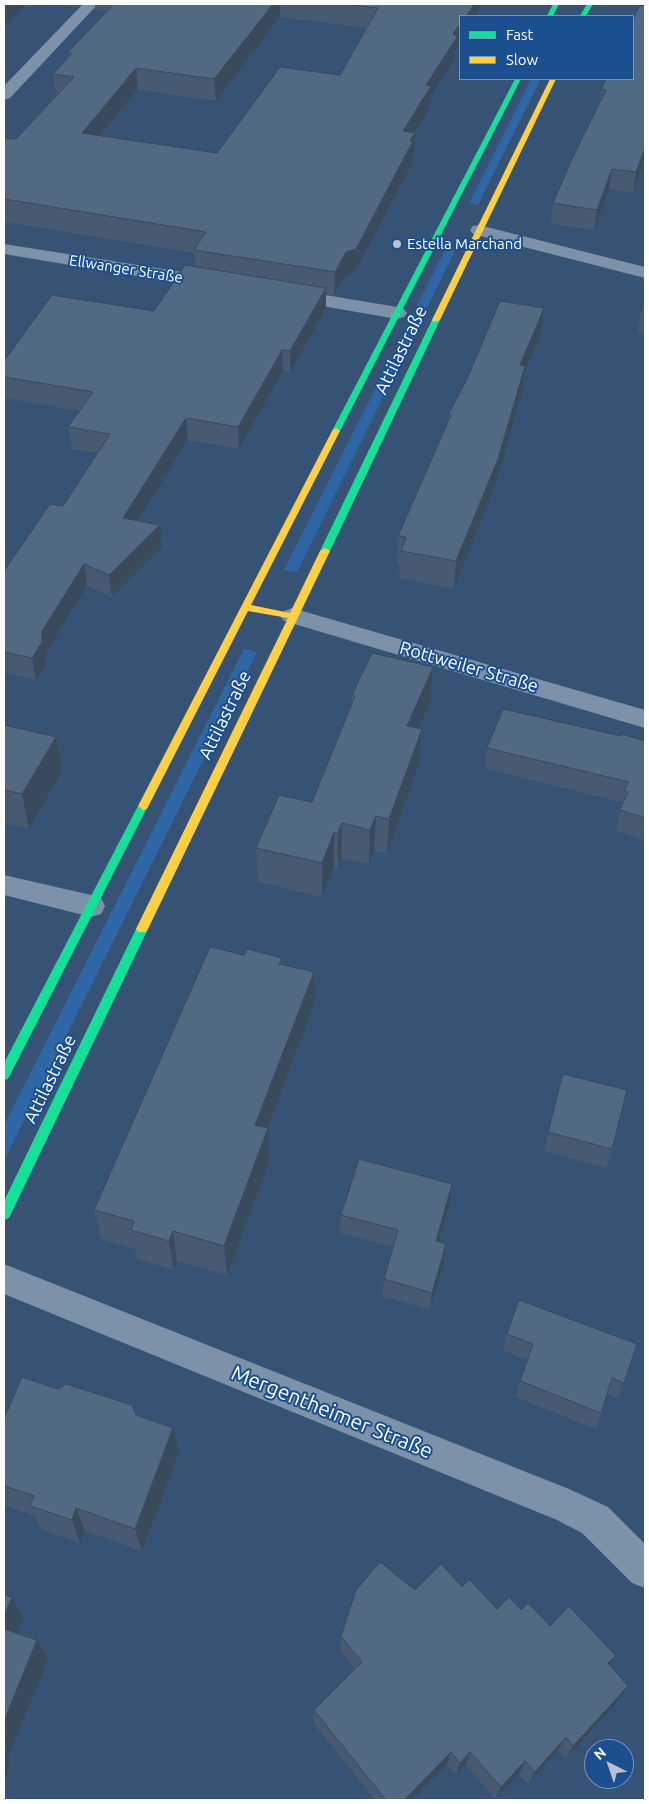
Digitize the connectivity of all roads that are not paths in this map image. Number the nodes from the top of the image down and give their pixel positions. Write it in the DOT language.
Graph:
graph roads {
  1 [pos="91,4"];
  2 [pos="590,4"];
  3 [pos="584,15"];
  4 [pos="518,80"];
  5 [pos="552,80"];
  6 [pos="4,95"];
  7 [pos="474,230"];
  8 [pos="4,249"];
  9 [pos="645,272"];
  10 [pos="227,286"];
  11 [pos="274,293"];
  12 [pos="397,313"];
  13 [pos="246,607"];
  14 [pos="292,616"];
  15 [pos="645,719"];
  16 [pos="4,886"];
  17 [pos="91,906"];
  18 [pos="4,1075"];
  19 [pos="4,1214"];
  20 [pos="4,1279"];
  21 [pos="645,1570"];
  1 -- 6 [label="street"];
  2 -- 3 [label="main road"];
  4 -- 12 [label="main road, Attilastraße"];
  5 -- 7 [label="main road, Attilastraße"];
  7 -- 9 [label="street"];
  7 -- 14 [label="main road, Attilastraße"];
  8 -- 10 [label="street, Ellwanger Straße"];
  11 -- 12 [label="street"];
  12 -- 13 [label="main road, Attilastraße"];
  13 -- 14 [label="main road"];
  13 -- 17 [label="main road, Attilastraße"];
  14 -- 15 [label="street, Rottweiler Straße"];
  14 -- 19 [label="main road, Attilastraße"];
  16 -- 17 [label="street"];
  17 -- 18 [label="main road, Attilastraße"];
  20 -- 21 [label="street, Mergentheimer Straße"];
}
